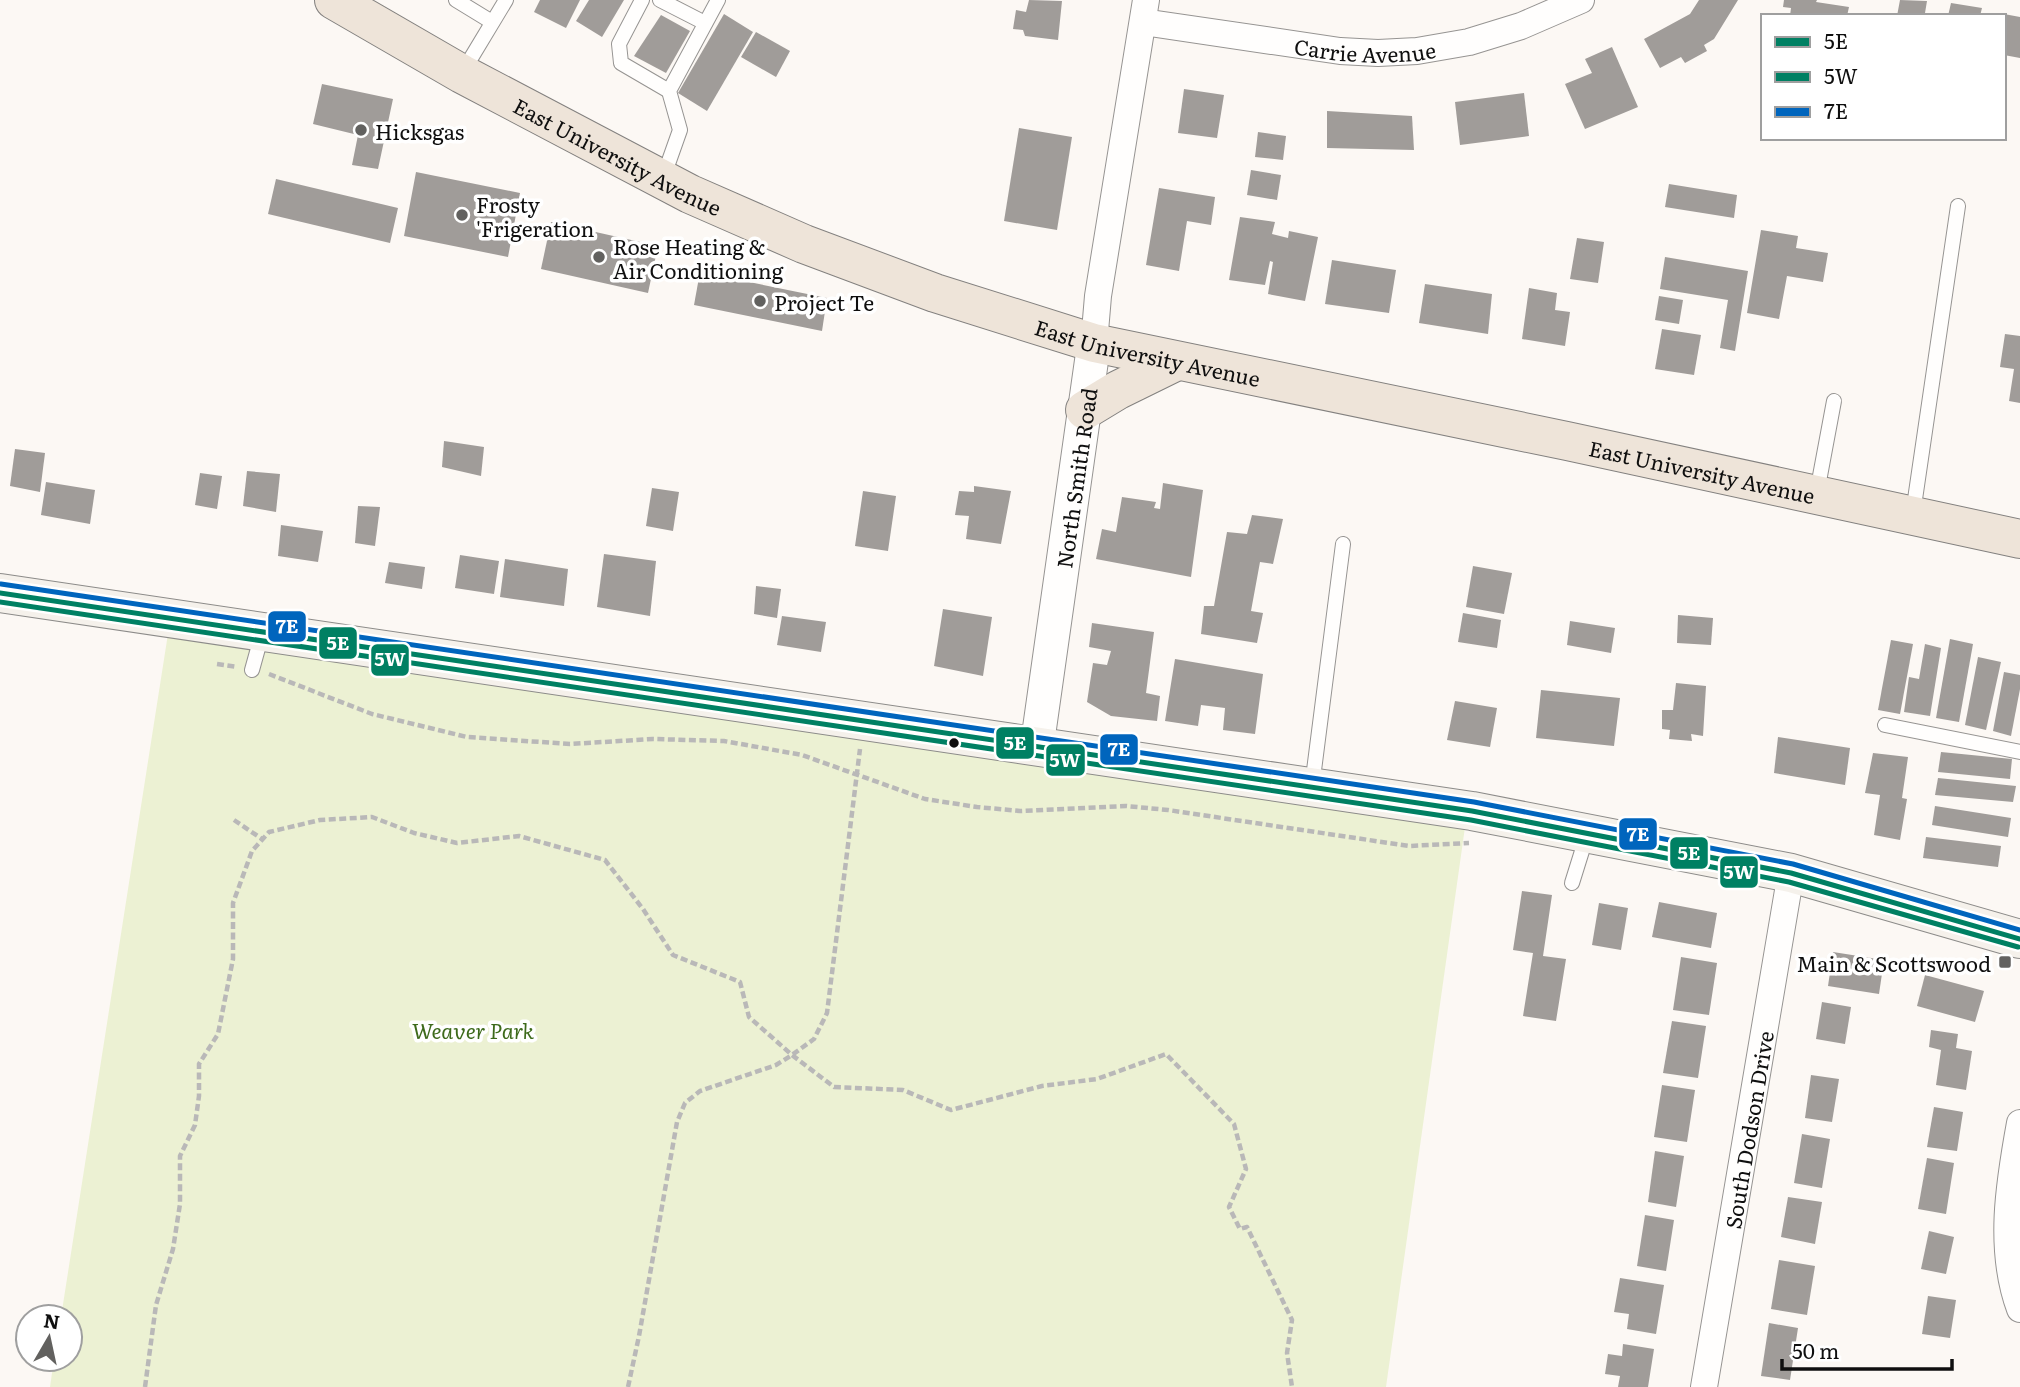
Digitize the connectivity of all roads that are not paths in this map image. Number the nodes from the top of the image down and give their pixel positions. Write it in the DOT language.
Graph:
graph roads {
  1 [pos="456,0"];
  2 [pos="506,0"];
  3 [pos="642,0"];
  4 [pos="660,0"];
  5 [pos="718,0"];
  6 [pos="1581,0"];
  7 [pos="353,5"];
  8 [pos="1144,11"];
  9 [pos="492,22"];
  10 [pos="705,23"];
  11 [pos="462,74"];
  12 [pos="670,91"];
  13 [pos="663,180"];
  14 [pos="1958,206"];
  15 [pos="1094,343"];
  16 [pos="1177,361"];
  17 [pos="1834,401"];
  18 [pos="1085,410"];
  19 [pos="1817,494"];
  20 [pos="1912,514"];
  21 [pos="2020,539"];
  22 [pos="1343,544"];
  23 [pos="0,593"];
  24 [pos="262,633"];
  25 [pos="252,670"];
  26 [pos="1885,724"];
  27 [pos="1037,746"];
  28 [pos="2020,752"];
  29 [pos="1312,788"];
  30 [pos="1588,834"];
  31 [pos="1790,873"];
  32 [pos="1572,883"];
  33 [pos="2020,939"];
  34 [pos="2020,1123"];
  35 [pos="2020,1309"];
  36 [pos="1704,1387"];
  1 -- 9 [label="lane"];
  2 -- 9 [label="lane"];
  3 -- 12 [label="lane"];
  4 -- 10 [label="lane"];
  5 -- 10 [label="lane"];
  6 -- 8 [label="street, Carrie Avenue"];
  7 -- 11 [label="main road, East University Avenue"];
  8 -- 15 [label="street, North Smith Road"];
  9 -- 11 [label="lane"];
  10 -- 12 [label="lane"];
  11 -- 13 [label="main road, East University Avenue"];
  12 -- 13 [label="lane"];
  13 -- 15 [label="main road, East University Avenue"];
  14 -- 20 [label="lane"];
  15 -- 16 [label="main road, East University Avenue"];
  15 -- 18 [label="street, North Smith Road"];
  16 -- 18 [label="main road"];
  16 -- 19 [label="main road, East University Avenue"];
  17 -- 19 [label="lane"];
  18 -- 27 [label="street, North Smith Road"];
  19 -- 20 [label="main road, East University Avenue"];
  20 -- 21 [label="main road, East University Avenue"];
  22 -- 29 [label="lane"];
  23 -- 24 [label="main road"];
  24 -- 25 [label="lane"];
  24 -- 27 [label="main road"];
  26 -- 28 [label="lane"];
  27 -- 29 [label="main road"];
  29 -- 30 [label="main road"];
  30 -- 31 [label="main road"];
  30 -- 32 [label="lane"];
  31 -- 33 [label="main road"];
  31 -- 36 [label="street, South Dodson Drive"];
  34 -- 35 [label="street"];
}
